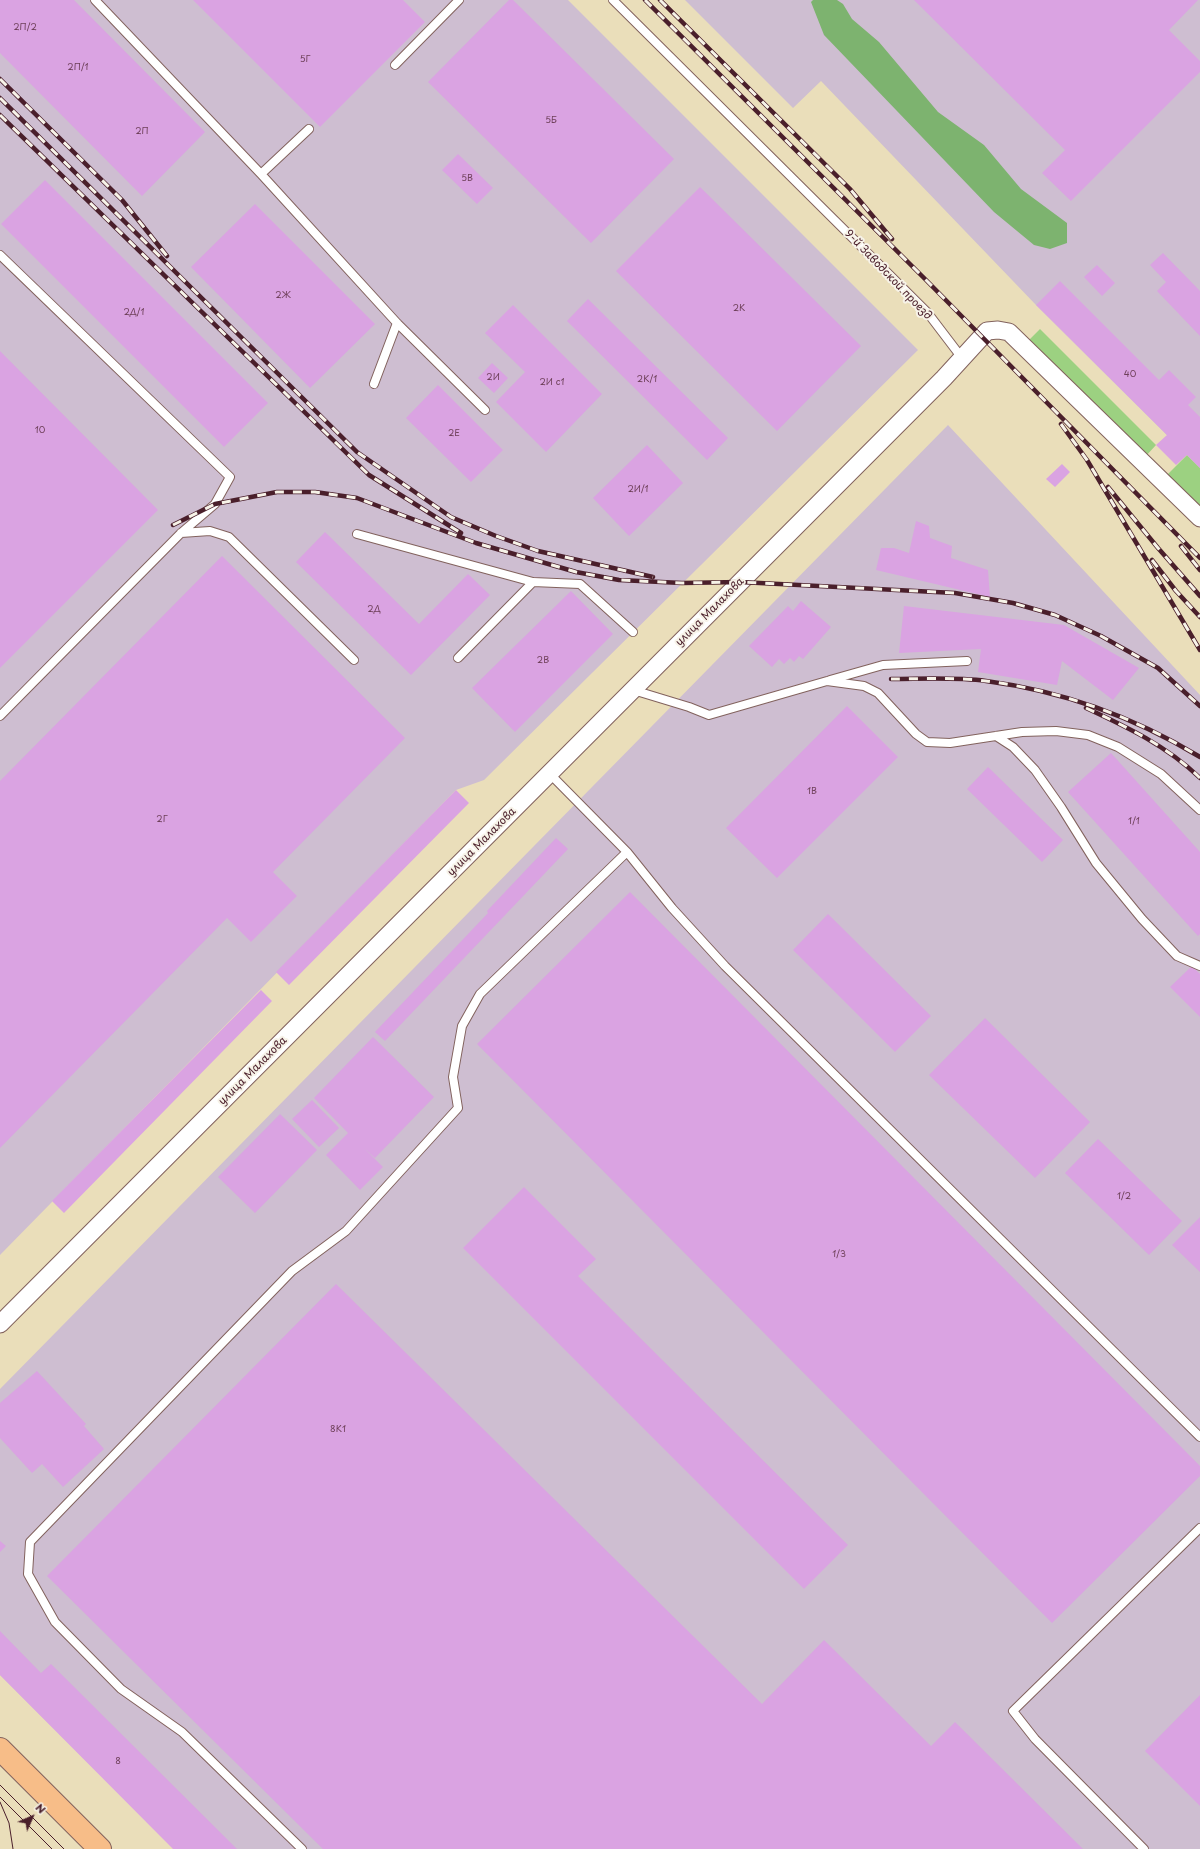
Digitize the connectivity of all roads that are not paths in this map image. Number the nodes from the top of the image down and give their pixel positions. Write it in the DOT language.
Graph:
graph roads {
  1 [pos="95,0"];
  2 [pos="460,0"];
  3 [pos="613,0"];
  4 [pos="395,65"];
  5 [pos="309,129"];
  6 [pos="262,174"];
  7 [pos="0,255"];
  8 [pos="397,323"];
  9 [pos="962,358"];
  10 [pos="374,384"];
  11 [pos="485,410"];
  12 [pos="1200,518"];
  13 [pos="181,533"];
  14 [pos="357,534"];
  15 [pos="533,582"];
  16 [pos="633,632"];
  17 [pos="458,658"];
  18 [pos="354,660"];
  19 [pos="967,661"];
  20 [pos="827,681"];
  21 [pos="633,690"];
  22 [pos="0,716"];
  23 [pos="996,736"];
  24 [pos="550,774"];
  25 [pos="1200,810"];
  26 [pos="627,852"];
  27 [pos="1200,966"];
  28 [pos="0,1324"];
  29 [pos="1200,1437"];
  30 [pos="1200,1528"];
  31 [pos="0,1750"];
  32 [pos="100,1849"];
  33 [pos="302,1849"];
  34 [pos="1144,1849"];
  1 -- 6 [label="lane"];
  2 -- 4 [label="lane"];
  3 -- 9 [label="lane, 9-й Заводской проезд"];
  5 -- 6 [label="lane"];
  6 -- 8 [label="lane"];
  7 -- 13 [label="lane"];
  8 -- 10 [label="lane"];
  8 -- 11 [label="lane"];
  9 -- 12 [label="street"];
  9 -- 21 [label="street, улица Малахова"];
  13 -- 18 [label="lane"];
  13 -- 22 [label="lane"];
  14 -- 15 [label="lane"];
  15 -- 16 [label="lane"];
  15 -- 17 [label="lane"];
  19 -- 20 [label="lane"];
  20 -- 21 [label="lane"];
  20 -- 23 [label="lane"];
  21 -- 24 [label="street, улица Малахова"];
  23 -- 25 [label="lane"];
  23 -- 27 [label="lane"];
  24 -- 26 [label="lane"];
  24 -- 28 [label="street, улица Малахова"];
  26 -- 29 [label="lane"];
  26 -- 33 [label="lane"];
  30 -- 34 [label="lane"];
  31 -- 32 [label="main road"];
}
